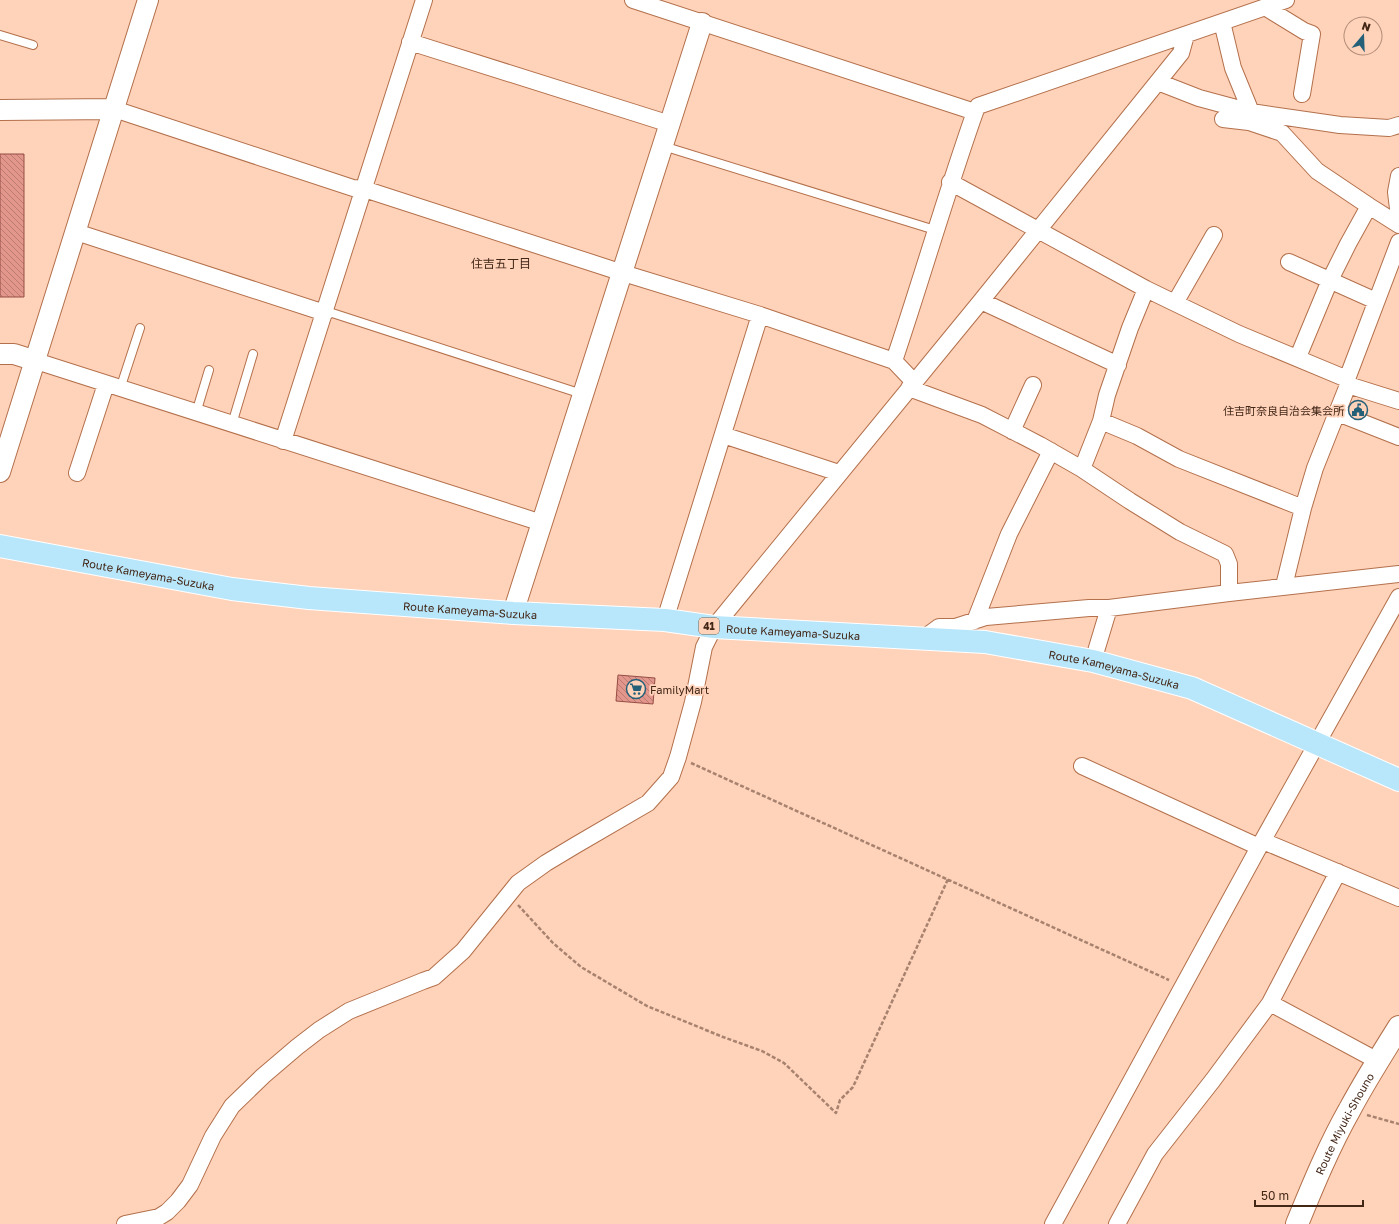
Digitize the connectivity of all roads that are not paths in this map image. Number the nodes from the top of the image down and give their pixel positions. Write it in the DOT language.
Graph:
graph roads {
  1 [pos="148,0"];
  2 [pos="424,0"];
  3 [pos="633,0"];
  4 [pos="1286,0"];
  5 [pos="1265,7"];
  6 [pos="1222,22"];
  7 [pos="702,23"];
  8 [pos="0,35"];
  9 [pos="1186,35"];
  10 [pos="410,42"];
  11 [pos="33,45"];
  12 [pos="1158,82"];
  13 [pos="1302,94"];
  14 [pos="114,109"];
  15 [pos="0,110"];
  16 [pos="974,112"];
  17 [pos="1250,117"];
  18 [pos="1223,119"];
  19 [pos="670,124"];
  20 [pos="1399,125"];
  21 [pos="663,146"];
  22 [pos="1399,176"];
  23 [pos="950,182"];
  24 [pos="364,189"];
  25 [pos="1369,206"];
  26 [pos="1399,217"];
  27 [pos="1399,225"];
  28 [pos="936,230"];
  29 [pos="1038,231"];
  30 [pos="76,232"];
  31 [pos="1214,235"];
  32 [pos="1399,242"];
  33 [pos="1289,262"];
  34 [pos="623,273"];
  35 [pos="1330,280"];
  36 [pos="1146,289"];
  37 [pos="981,301"];
  38 [pos="1376,301"];
  39 [pos="1175,303"];
  40 [pos="325,312"];
  41 [pos="760,316"];
  42 [pos="140,328"];
  43 [pos="0,354"];
  44 [pos="253,354"];
  45 [pos="1298,358"];
  46 [pos="36,361"];
  47 [pos="894,361"];
  48 [pos="1118,365"];
  49 [pos="209,370"];
  50 [pos="1347,382"];
  51 [pos="911,385"];
  52 [pos="1033,385"];
  53 [pos="113,386"];
  54 [pos="583,395"];
  55 [pos="1399,401"];
  56 [pos="196,413"];
  57 [pos="1338,413"];
  58 [pos="1100,421"];
  59 [pos="232,424"];
  60 [pos="1012,431"];
  61 [pos="723,435"];
  62 [pos="1399,437"];
  63 [pos="283,441"];
  64 [pos="1051,451"];
  65 [pos="1082,469"];
  66 [pos="0,472"];
  67 [pos="77,473"];
  68 [pos="839,473"];
  69 [pos="1303,508"];
  70 [pos="542,523"];
  71 [pos="0,546"];
  72 [pos="1399,574"];
  73 [pos="1284,586"];
  74 [pos="1229,593"];
  75 [pos="1397,605"];
  76 [pos="1109,608"];
  77 [pos="514,613"];
  78 [pos="665,620"];
  79 [pos="975,621"];
  80 [pos="714,627"];
  81 [pos="924,638"];
  82 [pos="1093,661"];
  83 [pos="1318,743"];
  84 [pos="1082,766"];
  85 [pos="1399,780"];
  86 [pos="1261,844"];
  87 [pos="1338,872"];
  88 [pos="1399,898"];
  89 [pos="1270,1003"];
  90 [pos="1399,1027"];
  91 [pos="1378,1061"];
  92 [pos="125,1224"];
  93 [pos="1053,1224"];
  94 [pos="1117,1224"];
  95 [pos="1297,1224"];
  1 -- 14 [label="street"];
  2 -- 10 [label="street"];
  3 -- 7 [label="street"];
  4 -- 5 [label="street"];
  5 -- 6 [label="street"];
  5 -- 13 [label="street"];
  6 -- 9 [label="street"];
  6 -- 17 [label="street"];
  7 -- 16 [label="street"];
  7 -- 19 [label="street"];
  8 -- 11 [label="lane"];
  9 -- 12 [label="street"];
  9 -- 16 [label="street"];
  10 -- 19 [label="street"];
  10 -- 24 [label="street"];
  12 -- 17 [label="street"];
  12 -- 29 [label="street"];
  14 -- 15 [label="street"];
  14 -- 24 [label="street"];
  14 -- 30 [label="street"];
  16 -- 23 [label="street"];
  17 -- 18 [label="street"];
  17 -- 20 [label="street"];
  17 -- 25 [label="street"];
  19 -- 21 [label="street"];
  21 -- 28 [label="lane"];
  21 -- 34 [label="street"];
  22 -- 26 [label="street"];
  23 -- 28 [label="street"];
  23 -- 29 [label="street"];
  24 -- 34 [label="street"];
  24 -- 40 [label="street"];
  25 -- 27 [label="street"];
  25 -- 35 [label="street"];
  28 -- 47 [label="street"];
  29 -- 36 [label="street"];
  29 -- 37 [label="street"];
  30 -- 40 [label="street"];
  30 -- 46 [label="street"];
  31 -- 39 [label="street"];
  32 -- 38 [label="street"];
  33 -- 35 [label="street"];
  34 -- 41 [label="street"];
  34 -- 54 [label="street"];
  35 -- 38 [label="street"];
  35 -- 45 [label="street"];
  36 -- 39 [label="street"];
  36 -- 48 [label="street"];
  37 -- 48 [label="street"];
  37 -- 51 [label="street"];
  38 -- 50 [label="street"];
  39 -- 45 [label="street"];
  40 -- 54 [label="lane"];
  40 -- 63 [label="street"];
  41 -- 47 [label="street"];
  41 -- 61 [label="street"];
  42 -- 53 [label="lane"];
  43 -- 46 [label="street"];
  44 -- 59 [label="lane"];
  45 -- 50 [label="street"];
  46 -- 53 [label="street"];
  46 -- 66 [label="street"];
  47 -- 51 [label="street"];
  48 -- 58 [label="street"];
  49 -- 56 [label="lane"];
  50 -- 55 [label="street"];
  50 -- 57 [label="street"];
  51 -- 60 [label="street"];
  51 -- 68 [label="street"];
  52 -- 60 [label="street"];
  53 -- 56 [label="street"];
  53 -- 67 [label="street"];
  54 -- 70 [label="street"];
  56 -- 59 [label="street"];
  57 -- 62 [label="street"];
  57 -- 69 [label="street"];
  58 -- 65 [label="street"];
  58 -- 69 [label="street"];
  59 -- 63 [label="street"];
  60 -- 64 [label="street"];
  61 -- 68 [label="street"];
  61 -- 78 [label="street"];
  63 -- 70 [label="street"];
  64 -- 65 [label="street"];
  64 -- 79 [label="street"];
  65 -- 74 [label="street"];
  68 -- 80 [label="street"];
  69 -- 73 [label="street"];
  70 -- 77 [label="street"];
  71 -- 77 [label="main road, Route Kameyama-Suzuka / 41"];
  72 -- 73 [label="street"];
  73 -- 74 [label="street"];
  74 -- 76 [label="street"];
  75 -- 83 [label="street"];
  76 -- 79 [label="street"];
  76 -- 82 [label="street"];
  77 -- 78 [label="main road, Route Kameyama-Suzuka / 41"];
  78 -- 80 [label="main road, Route Kameyama-Suzuka / 41"];
  79 -- 81 [label="street"];
  80 -- 81 [label="main road, Route Kameyama-Suzuka / 41"];
  80 -- 92 [label="street"];
  81 -- 82 [label="main road, Route Kameyama-Suzuka / 41"];
  82 -- 83 [label="main road, Route Kameyama-Suzuka / 41"];
  83 -- 85 [label="main road, Route Kameyama-Suzuka / 41"];
  83 -- 86 [label="street"];
  84 -- 86 [label="street"];
  86 -- 87 [label="street"];
  86 -- 93 [label="street"];
  87 -- 88 [label="street"];
  87 -- 89 [label="street"];
  89 -- 91 [label="street"];
  89 -- 94 [label="street"];
  90 -- 91 [label="main road, Route Miyuki-Shouno"];
  91 -- 95 [label="main road, Route Miyuki-Shouno"];
}
